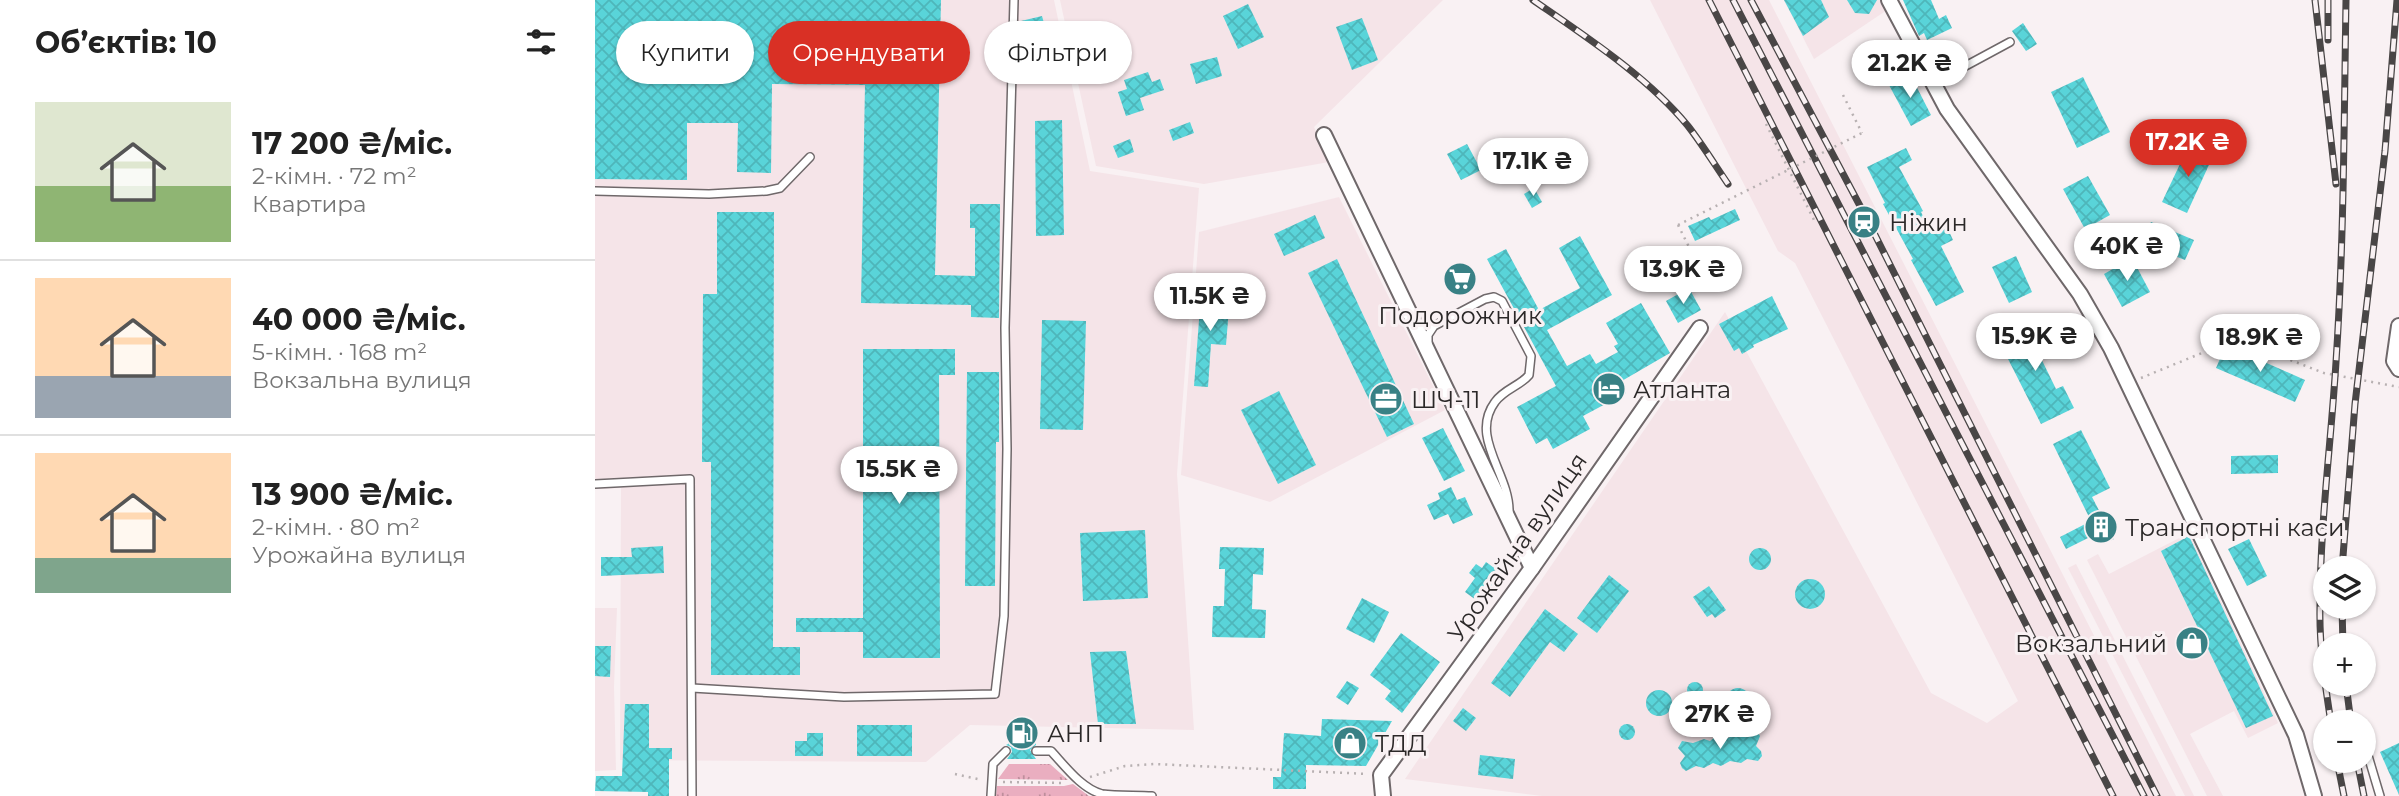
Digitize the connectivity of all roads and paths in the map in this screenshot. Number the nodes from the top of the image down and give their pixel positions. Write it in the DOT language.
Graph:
graph roads {
  1 [pos="1014,0"];
  2 [pos="1889,0"];
  3 [pos="2010,42"];
  4 [pos="1933,83"];
  5 [pos="1843,95"];
  6 [pos="1766,124"];
  7 [pos="1324,135"];
  8 [pos="810,157"];
  9 [pos="1788,170"];
  10 [pos="595,191"];
  11 [pos="1814,220"];
  12 [pos="1704,277"];
  13 [pos="2399,326"];
  14 [pos="1700,328"];
  15 [pos="1431,357"];
  16 [pos="2399,369"];
  17 [pos="2128,383"];
  18 [pos="2399,387"];
  19 [pos="595,484"];
  20 [pos="1509,520"];
  21 [pos="1532,568"];
  22 [pos="692,688"];
  23 [pos="1006,751"];
  24 [pos="1036,751"];
  25 [pos="2373,773"];
  26 [pos="955,774"];
  27 [pos="1381,775"];
  28 [pos="1080,780"];
  29 [pos="992,782"];
  30 [pos="692,796"];
  31 [pos="991,796"];
  32 [pos="1152,796"];
  33 [pos="1383,796"];
  34 [pos="2314,796"];
  35 [pos="2380,796"];
  1 -- 22 [label="lane"];
  2 -- 4 [label="street"];
  3 -- 4 [label="lane"];
  4 -- 17 [label="street"];
  5 -- 9 [label="path, bridge"];
  6 -- 9 [label="path"];
  7 -- 15 [label="street"];
  8 -- 10 [label="lane"];
  9 -- 11 [label="path"];
  9 -- 12 [label="path, bridge"];
  13 -- 16 [label="street"];
  14 -- 21 [label="street, Урожайна вулиця"];
  15 -- 20 [label="street"];
  15 -- 20 [label="lane"];
  17 -- 18 [label="path"];
  17 -- 34 [label="street"];
  19 -- 22 [label="lane"];
  20 -- 21 [label="street"];
  21 -- 27 [label="street, Урожайна вулиця"];
  22 -- 30 [label="lane"];
  23 -- 29 [label="lane"];
  24 -- 28 [label="lane"];
  25 -- 35 [label="lane"];
  26 -- 29 [label="path"];
  27 -- 28 [label="path"];
  27 -- 33 [label="street"];
  28 -- 29 [label="path"];
  28 -- 32 [label="lane"];
  29 -- 31 [label="lane"];
}
